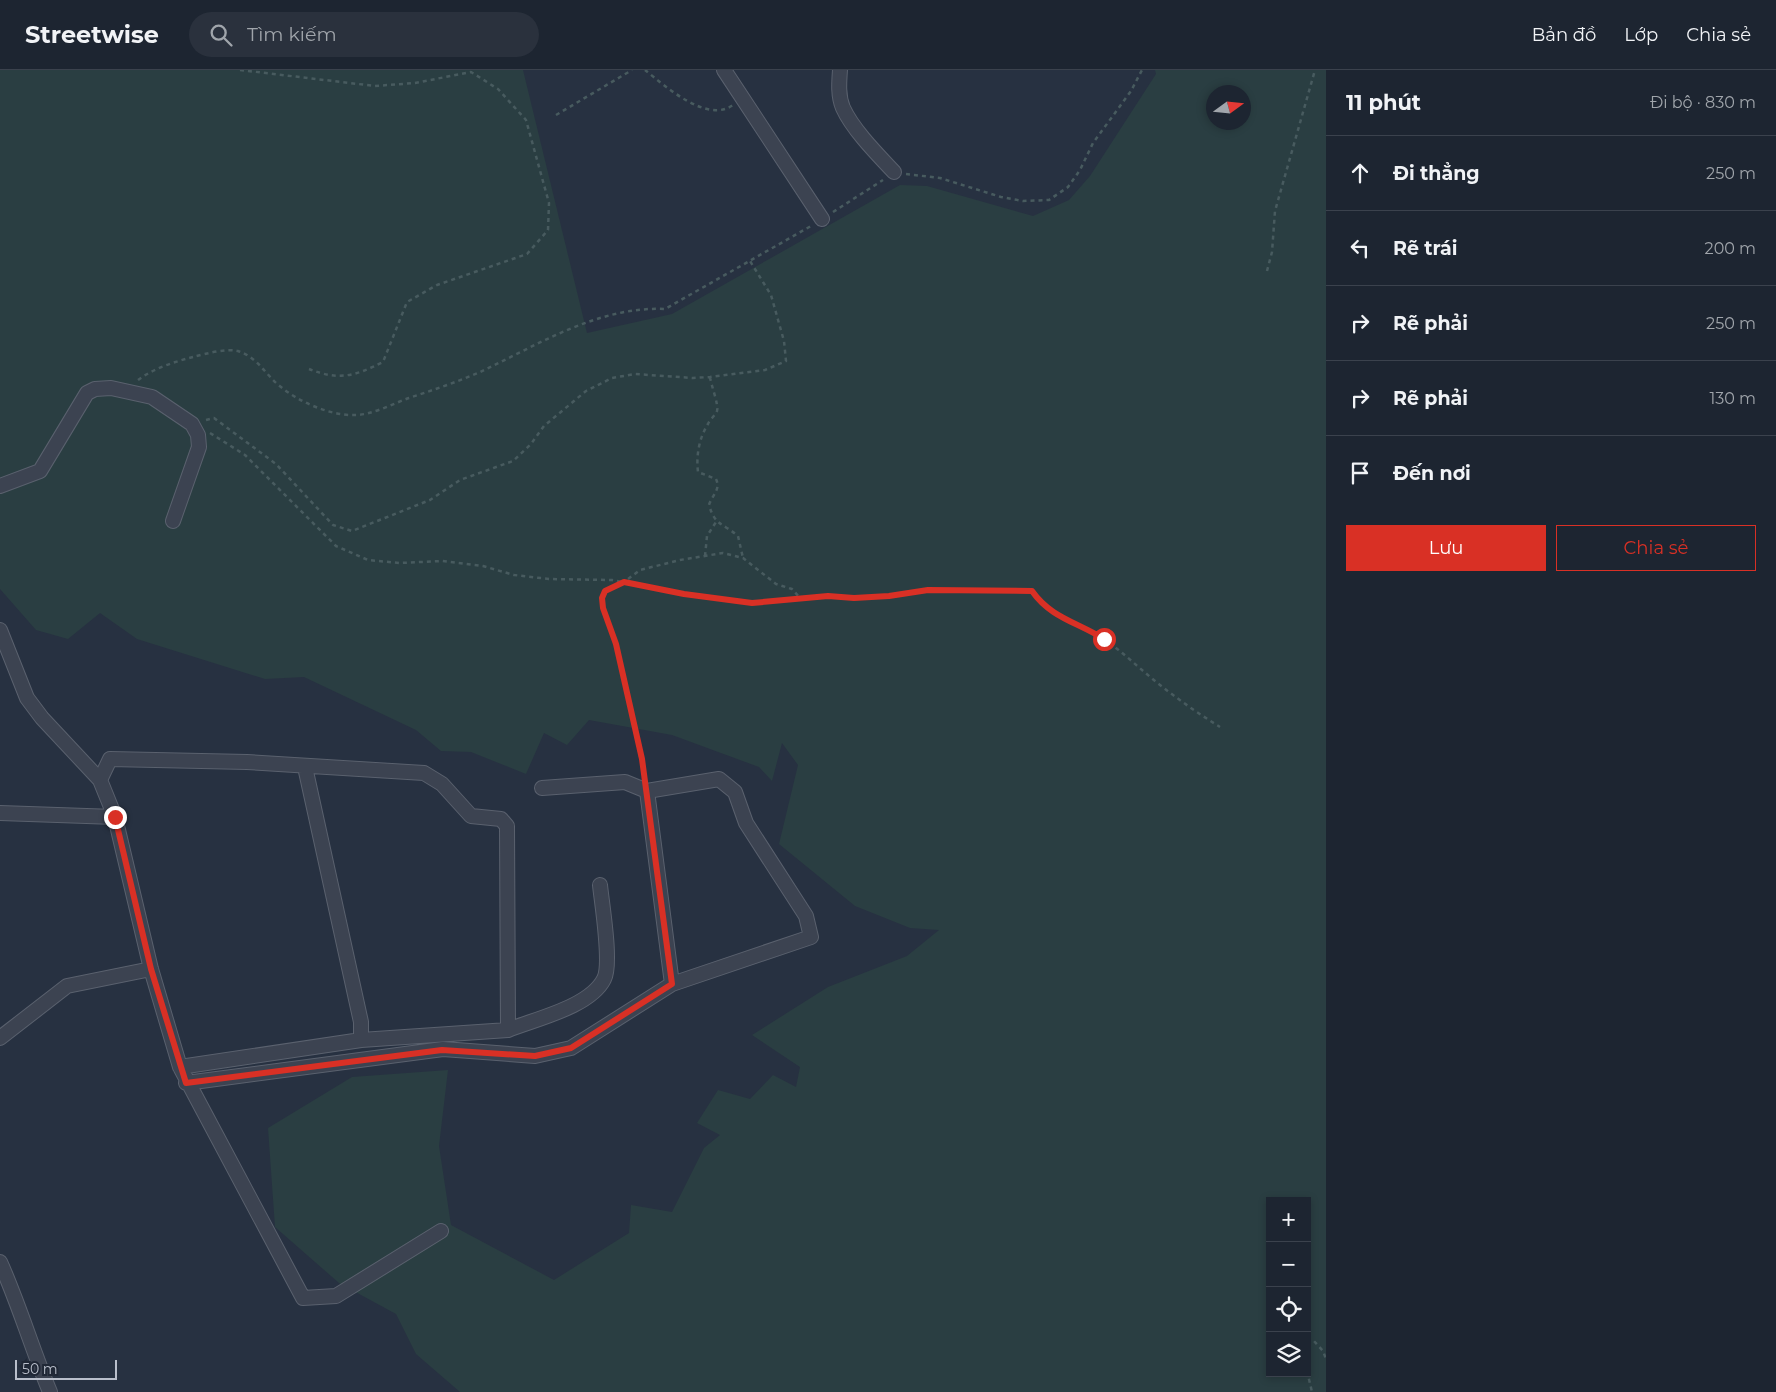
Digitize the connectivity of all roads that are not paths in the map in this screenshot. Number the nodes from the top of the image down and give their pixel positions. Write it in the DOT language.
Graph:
graph roads {
  1 [pos="724,70"];
  2 [pos="840,70"];
  3 [pos="894,172"];
  4 [pos="822,220"];
  5 [pos="0,486"];
  6 [pos="173,521"];
  7 [pos="0,630"];
  8 [pos="305,767"];
  9 [pos="100,780"];
  10 [pos="542,788"];
  11 [pos="646,791"];
  12 [pos="0,813"];
  13 [pos="115,817"];
  14 [pos="600,885"];
  15 [pos="151,969"];
  16 [pos="672,984"];
  17 [pos="508,1030"];
  18 [pos="0,1038"];
  19 [pos="361,1040"];
  20 [pos="180,1067"];
  21 [pos="186,1083"];
  22 [pos="442,1231"];
  23 [pos="0,1262"];
  24 [pos="50,1392"];
  1 -- 4 [label="street"];
  2 -- 3 [label="street"];
  5 -- 6 [label="street"];
  7 -- 9 [label="street"];
  8 -- 9 [label="street"];
  8 -- 17 [label="street"];
  8 -- 19 [label="street"];
  9 -- 13 [label="street"];
  10 -- 11 [label="street"];
  11 -- 16 [label="street"];
  11 -- 16 [label="street"];
  12 -- 13 [label="street"];
  13 -- 15 [label="street"];
  14 -- 17 [label="street"];
  15 -- 18 [label="street"];
  15 -- 20 [label="street"];
  16 -- 21 [label="street"];
  17 -- 19 [label="street"];
  19 -- 20 [label="street"];
  20 -- 21 [label="street"];
  21 -- 22 [label="street"];
  23 -- 24 [label="street"];
}
